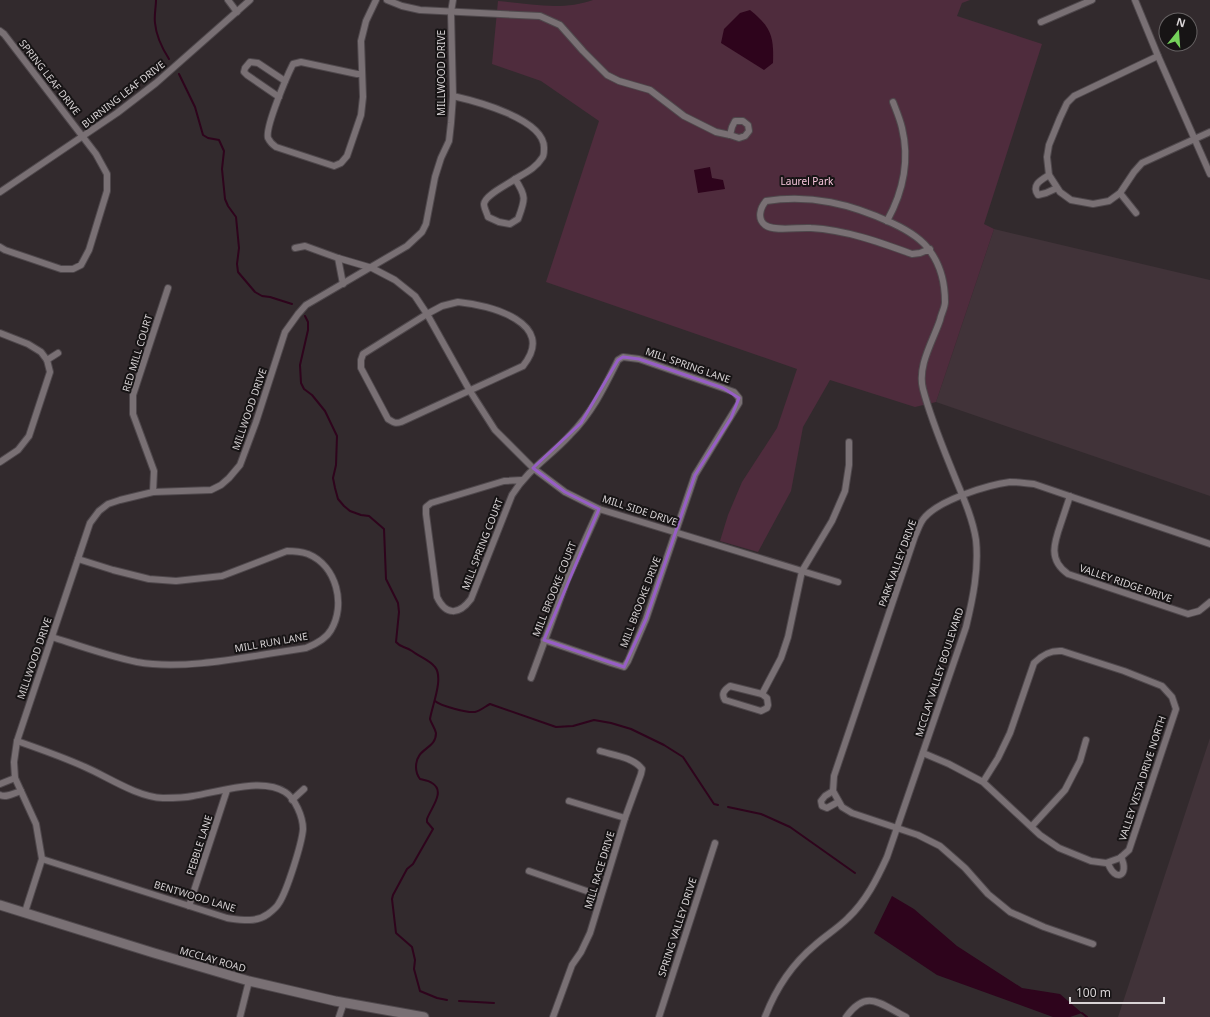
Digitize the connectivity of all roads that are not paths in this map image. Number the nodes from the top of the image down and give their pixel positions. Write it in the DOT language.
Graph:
graph roads {
  1 [pos="228,0"];
  2 [pos="250,0"];
  3 [pos="376,0"];
  4 [pos="387,0"];
  5 [pos="453,0"];
  6 [pos="1092,0"];
  7 [pos="1135,0"];
  8 [pos="237,12"];
  9 [pos="451,12"];
  10 [pos="1041,22"];
  11 [pos="0,31"];
  12 [pos="1158,56"];
  13 [pos="362,74"];
  14 [pos="285,81"];
  15 [pos="453,96"];
  16 [pos="279,97"];
  17 [pos="893,102"];
  18 [pos="1210,132"];
  19 [pos="730,135"];
  20 [pos="83,137"];
  21 [pos="1194,138"];
  22 [pos="1210,174"];
  23 [pos="1049,175"];
  24 [pos="515,179"];
  25 [pos="1057,188"];
  26 [pos="0,192"];
  27 [pos="1120,193"];
  28 [pos="1136,213"];
  29 [pos="887,221"];
  30 [pos="295,248"];
  31 [pos="930,249"];
  32 [pos="1,250"];
  33 [pos="338,258"];
  34 [pos="372,268"];
  35 [pos="343,284"];
  36 [pos="168,288"];
  37 [pos="427,314"];
  38 [pos="0,333"];
  39 [pos="58,353"];
  40 [pos="47,360"];
  41 [pos="470,391"];
  42 [pos="849,442"];
  43 [pos="0,462"];
  44 [pos="533,468"];
  45 [pos="522,480"];
  46 [pos="154,492"];
  47 [pos="963,495"];
  48 [pos="1070,496"];
  49 [pos="599,509"];
  50 [pos="676,532"];
  51 [pos="1210,544"];
  52 [pos="78,559"];
  53 [pos="802,571"];
  54 [pos="838,582"];
  55 [pos="1210,602"];
  56 [pos="52,637"];
  57 [pos="544,640"];
  58 [pos="531,678"];
  59 [pos="762,694"];
  60 [pos="1086,740"];
  61 [pos="17,741"];
  62 [pos="600,751"];
  63 [pos="923,753"];
  64 [pos="15,778"];
  65 [pos="983,782"];
  66 [pos="0,784"];
  67 [pos="304,789"];
  68 [pos="227,790"];
  69 [pos="21,791"];
  70 [pos="833,791"];
  71 [pos="0,795"];
  72 [pos="292,800"];
  73 [pos="568,801"];
  74 [pos="838,802"];
  75 [pos="626,818"];
  76 [pos="1032,826"];
  77 [pos="897,828"];
  78 [pos="715,843"];
  79 [pos="1121,857"];
  80 [pos="42,859"];
  81 [pos="1108,863"];
  82 [pos="529,871"];
  83 [pos="601,896"];
  84 [pos="0,905"];
  85 [pos="189,906"];
  86 [pos="25,912"];
  87 [pos="1093,944"];
  88 [pos="249,981"];
  89 [pos="344,1002"];
  90 [pos="240,1017"];
  91 [pos="339,1017"];
  92 [pos="424,1017"];
  93 [pos="553,1017"];
  94 [pos="659,1017"];
  95 [pos="765,1017"];
  96 [pos="846,1017"];
  97 [pos="906,1017"];
  1 -- 8 [label="street"];
  2 -- 8 [label="street, BURNING LEAF DRIVE"];
  3 -- 13 [label="street"];
  4 -- 9 [label="street"];
  5 -- 9 [label="street, MILLWOOD DRIVE"];
  6 -- 10 [label="street"];
  7 -- 12 [label="street"];
  8 -- 20 [label="street, BURNING LEAF DRIVE"];
  9 -- 15 [label="street, MILLWOOD DRIVE"];
  9 -- 19 [label="street"];
  11 -- 20 [label="street, SPRING LEAF DRIVE"];
  12 -- 21 [label="street"];
  12 -- 23 [label="street"];
  13 -- 14 [label="street"];
  13 -- 16 [label="street"];
  14 -- 16 [label="street"];
  14 -- 16 [label="street"];
  15 -- 24 [label="street"];
  15 -- 34 [label="street, MILLWOOD DRIVE"];
  17 -- 29 [label="street"];
  18 -- 21 [label="street"];
  20 -- 26 [label="street, BURNING LEAF DRIVE"];
  20 -- 32 [label="street, SPRING LEAF DRIVE"];
  21 -- 22 [label="street"];
  21 -- 27 [label="street"];
  23 -- 25 [label="street"];
  23 -- 25 [label="street"];
  24 -- 24 [label="street"];
  25 -- 27 [label="street"];
  27 -- 28 [label="street"];
  29 -- 31 [label="street"];
  29 -- 31 [label="street"];
  30 -- 33 [label="street, MILL SIDE DRIVE"];
  31 -- 47 [label="street, MCCLAY VALLEY BOULEVARD"];
  33 -- 34 [label="street, MILL SIDE DRIVE"];
  33 -- 35 [label="street"];
  34 -- 35 [label="street, MILLWOOD DRIVE"];
  34 -- 37 [label="street, MILL SIDE DRIVE"];
  35 -- 46 [label="street, MILLWOOD DRIVE"];
  36 -- 46 [label="street, RED MILL COURT"];
  37 -- 41 [label="street, MILL SIDE DRIVE"];
  37 -- 41 [label="street"];
  37 -- 41 [label="street"];
  38 -- 40 [label="street"];
  39 -- 40 [label="street"];
  40 -- 43 [label="street"];
  41 -- 44 [label="street, MILL SIDE DRIVE"];
  42 -- 53 [label="street"];
  44 -- 45 [label="street, MILL SPRING COURT"];
  44 -- 49 [label="street, MILL SIDE DRIVE"];
  44 -- 50 [label="street, MILL SPRING LANE"];
  45 -- 45 [label="street, MILL SPRING COURT"];
  46 -- 52 [label="street, MILLWOOD DRIVE"];
  47 -- 48 [label="street, PARK VALLEY DRIVE"];
  47 -- 63 [label="street, MCCLAY VALLEY BOULEVARD"];
  47 -- 70 [label="street, PARK VALLEY DRIVE"];
  48 -- 51 [label="street, PARK VALLEY DRIVE"];
  48 -- 55 [label="street, VALLEY RIDGE DRIVE"];
  49 -- 50 [label="street, MILL SIDE DRIVE"];
  49 -- 57 [label="street, MILL BROOKE COURT"];
  50 -- 53 [label="street, MILL SIDE DRIVE"];
  50 -- 57 [label="street, MILL BROOKE DRIVE"];
  52 -- 56 [label="street, MILLWOOD DRIVE"];
  52 -- 56 [label="street, MILL RUN LANE"];
  53 -- 54 [label="street, MILL SIDE DRIVE"];
  53 -- 59 [label="street"];
  56 -- 61 [label="street, MILLWOOD DRIVE"];
  57 -- 58 [label="street, MILL BROOKE COURT"];
  59 -- 59 [label="street"];
  60 -- 76 [label="street"];
  61 -- 64 [label="street, MILLWOOD DRIVE"];
  61 -- 68 [label="street, BENTWOOD LANE"];
  62 -- 75 [label="street, MILL RACE DRIVE"];
  63 -- 65 [label="street"];
  63 -- 77 [label="street, MCCLAY VALLEY BOULEVARD"];
  64 -- 66 [label="street"];
  64 -- 69 [label="street, MILLWOOD DRIVE"];
  65 -- 76 [label="street"];
  65 -- 79 [label="street, VALLEY VISTA DRIVE NORTH"];
  67 -- 72 [label="street"];
  68 -- 72 [label="street, BENTWOOD LANE"];
  68 -- 85 [label="street, PEBBLE LANE"];
  69 -- 71 [label="street"];
  69 -- 80 [label="street, MILLWOOD DRIVE"];
  70 -- 74 [label="street"];
  70 -- 74 [label="street"];
  72 -- 85 [label="street, BENTWOOD LANE"];
  73 -- 75 [label="street"];
  74 -- 77 [label="street"];
  75 -- 83 [label="street, MILL RACE DRIVE"];
  76 -- 81 [label="street"];
  77 -- 87 [label="street"];
  77 -- 95 [label="street, MCCLAY VALLEY BOULEVARD"];
  78 -- 94 [label="street, SPRING VALLEY DRIVE"];
  79 -- 81 [label="street"];
  79 -- 81 [label="street"];
  80 -- 85 [label="street, BENTWOOD LANE"];
  80 -- 86 [label="street, MILLWOOD DRIVE"];
  82 -- 83 [label="street"];
  83 -- 93 [label="street, MILL RACE DRIVE"];
  84 -- 86 [label="main road, MCCLAY ROAD"];
  86 -- 88 [label="main road, MCCLAY ROAD"];
  88 -- 89 [label="main road, MCCLAY ROAD"];
  88 -- 90 [label="street"];
  89 -- 91 [label="street"];
  89 -- 92 [label="main road, MCCLAY ROAD"];
  96 -- 97 [label="street"];
}
